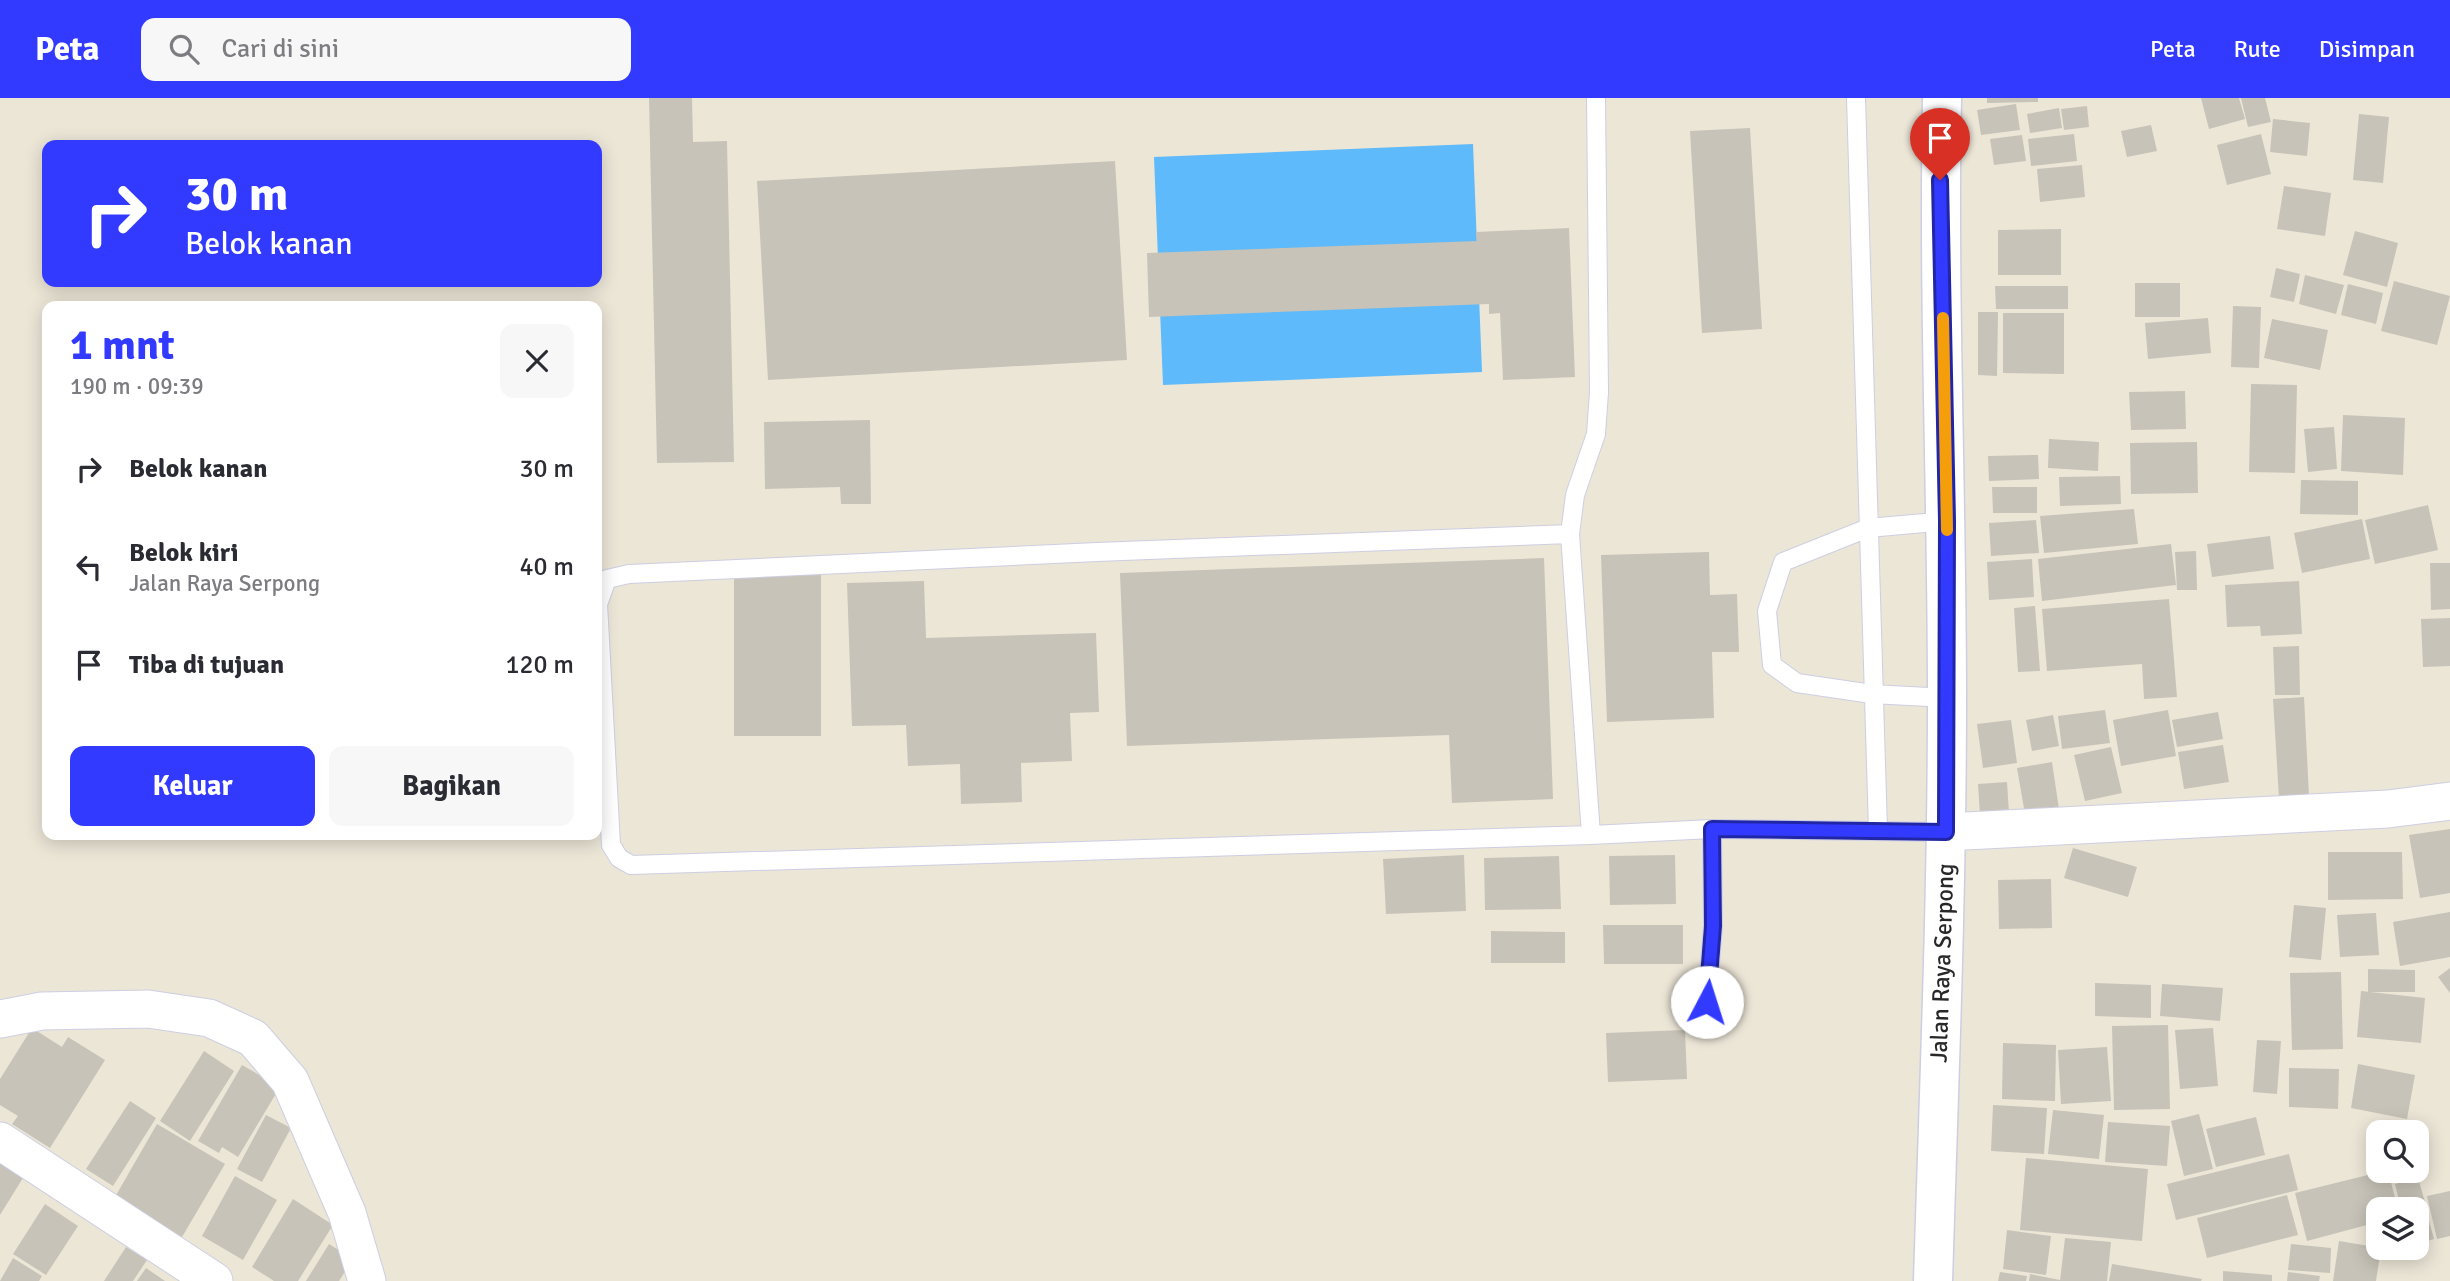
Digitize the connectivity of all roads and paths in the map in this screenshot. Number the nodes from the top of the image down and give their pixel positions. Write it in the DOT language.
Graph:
graph roads {
  1 [pos="1596,98"];
  2 [pos="1856,98"];
  3 [pos="1942,98"];
  4 [pos="1947,521"];
  5 [pos="1868,528"];
  6 [pos="1570,534"];
  7 [pos="602,593"];
  8 [pos="602,678"];
  9 [pos="1872,694"];
  10 [pos="1947,698"];
  11 [pos="2450,801"];
  12 [pos="1712,829"];
  13 [pos="1878,831"];
  14 [pos="1946,832"];
  15 [pos="1591,835"];
  16 [pos="1707,1002"];
  17 [pos="0,1019"];
  18 [pos="0,1141"];
  19 [pos="214,1281"];
  20 [pos="367,1281"];
  21 [pos="1933,1281"];
  1 -- 6 [label="lane"];
  2 -- 5 [label="lane"];
  3 -- 4 [label="main road, Jalan Raya Serpong"];
  4 -- 5 [label="lane"];
  4 -- 10 [label="main road, Jalan Raya Serpong"];
  5 -- 9 [label="lane"];
  5 -- 9 [label="lane"];
  6 -- 7 [label="lane"];
  6 -- 15 [label="lane"];
  8 -- 15 [label="lane"];
  9 -- 10 [label="lane"];
  9 -- 13 [label="lane"];
  10 -- 14 [label="main road, Jalan Raya Serpong"];
  11 -- 14 [label="street"];
  12 -- 13 [label="lane"];
  12 -- 15 [label="lane"];
  12 -- 16 [label="lane"];
  13 -- 14 [label="lane"];
  14 -- 21 [label="main road, Jalan Raya Serpong"];
  17 -- 20 [label="street"];
  18 -- 19 [label="street"];
}
